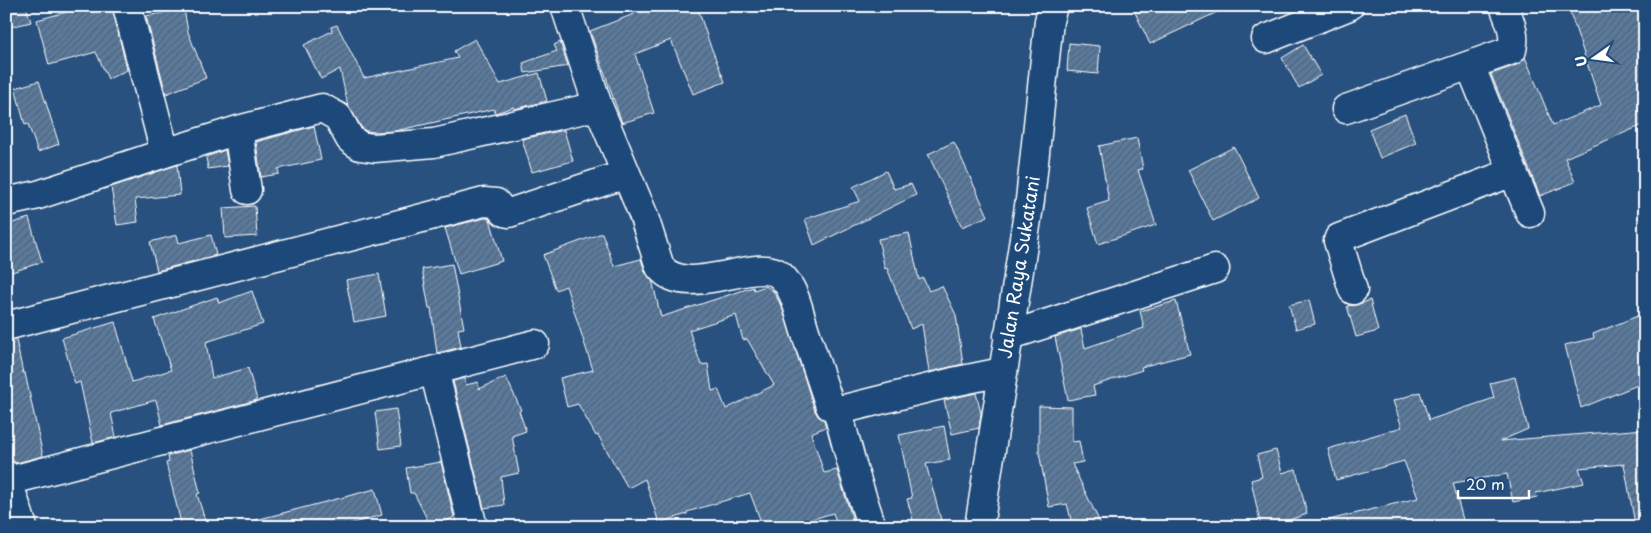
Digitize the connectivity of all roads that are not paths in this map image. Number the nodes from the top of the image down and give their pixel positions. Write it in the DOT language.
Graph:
graph roads {
  1 [pos="126,6"];
  2 [pos="565,6"];
  3 [pos="1052,6"];
  4 [pos="1349,6"];
  5 [pos="1504,6"];
  6 [pos="1266,39"];
  7 [pos="1470,65"];
  8 [pos="598,106"];
  9 [pos="1346,108"];
  10 [pos="238,130"];
  11 [pos="165,153"];
  12 [pos="1514,172"];
  13 [pos="626,174"];
  14 [pos="247,190"];
  15 [pos="6,202"];
  16 [pos="1530,213"];
  17 [pos="1215,269"];
  18 [pos="1353,290"];
  19 [pos="6,326"];
  20 [pos="1008,336"];
  21 [pos="535,344"];
  22 [pos="434,370"];
  23 [pos="1002,372"];
  24 [pos="836,409"];
  25 [pos="7,478"];
  26 [pos="23,527"];
  27 [pos="473,527"];
  28 [pos="872,527"];
  29 [pos="978,527"];
  1 -- 11 [label="street"];
  2 -- 8 [label="street"];
  3 -- 20 [label="street, Jalan Raya Sukatani"];
  4 -- 6 [label="street"];
  5 -- 7 [label="street"];
  7 -- 9 [label="street"];
  7 -- 12 [label="street"];
  8 -- 10 [label="street"];
  8 -- 13 [label="street"];
  10 -- 11 [label="street"];
  10 -- 14 [label="street"];
  11 -- 15 [label="street"];
  12 -- 16 [label="street"];
  12 -- 18 [label="street"];
  13 -- 19 [label="street"];
  13 -- 24 [label="street"];
  17 -- 20 [label="street"];
  20 -- 23 [label="street, Jalan Raya Sukatani"];
  21 -- 22 [label="street"];
  22 -- 25 [label="street"];
  22 -- 27 [label="street"];
  23 -- 24 [label="street"];
  23 -- 29 [label="street, Jalan Raya Sukatani"];
  24 -- 28 [label="street"];
  25 -- 26 [label="street"];
}
